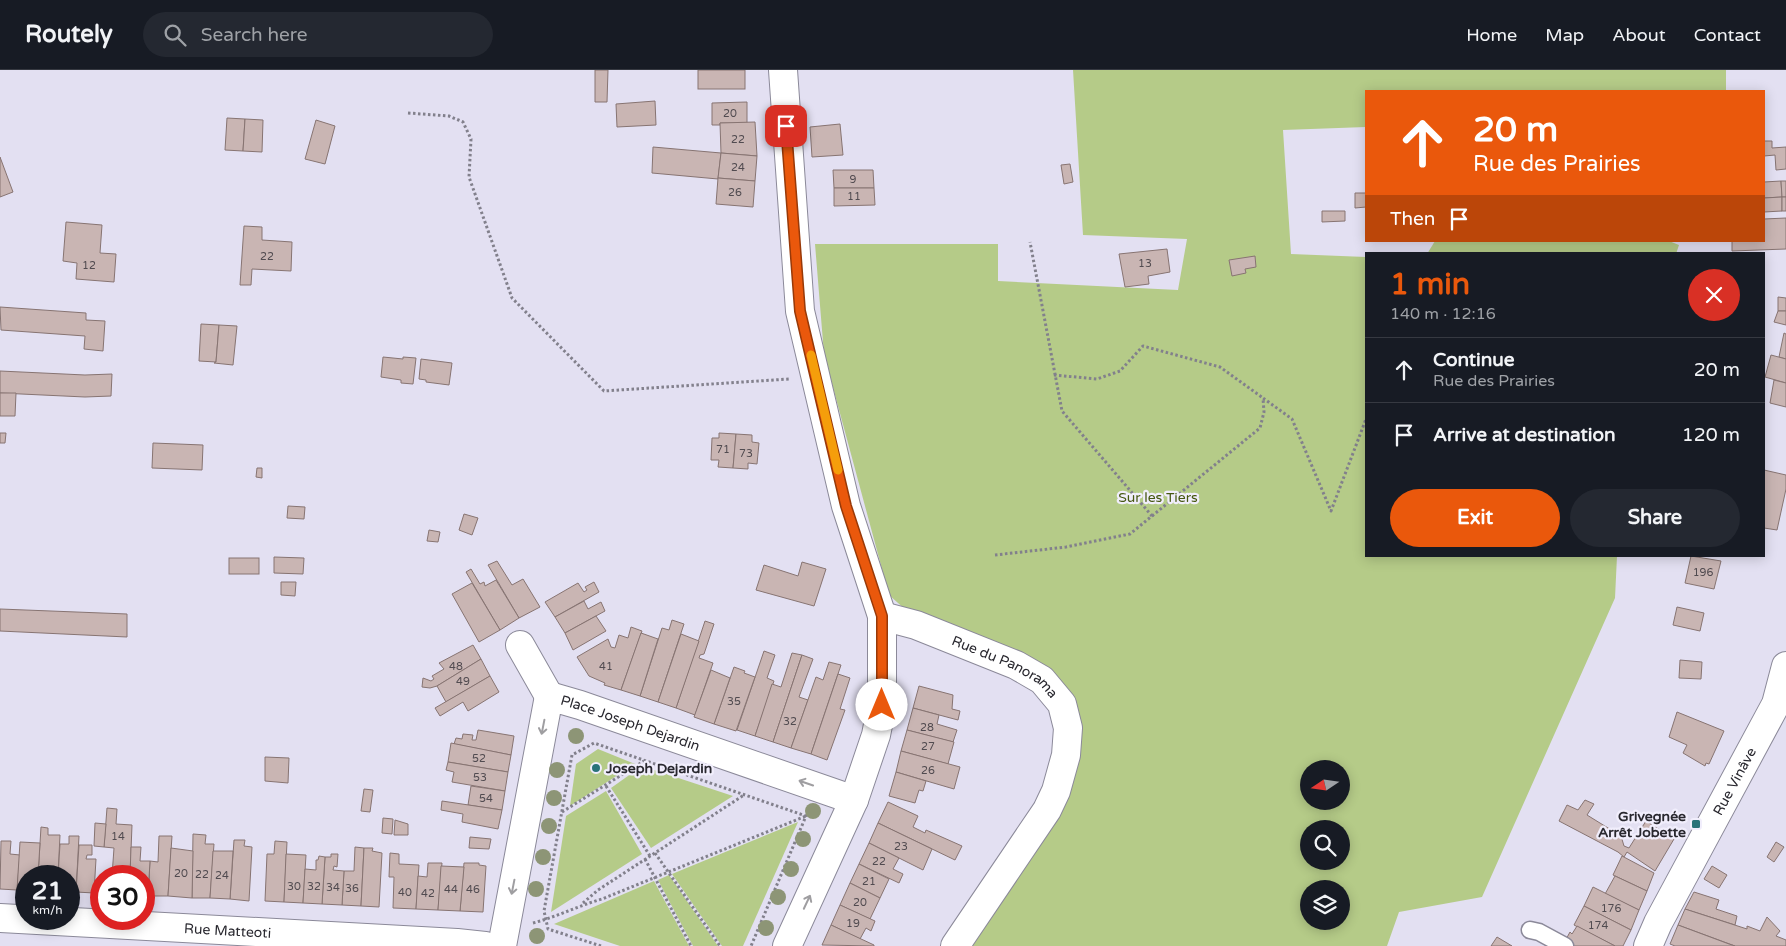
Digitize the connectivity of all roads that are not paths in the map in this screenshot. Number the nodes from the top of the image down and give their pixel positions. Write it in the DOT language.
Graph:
graph roads {
  1 [pos="782,70"];
  2 [pos="882,616"];
  3 [pos="520,645"];
  4 [pos="1786,666"];
  5 [pos="549,696"];
  6 [pos="854,800"];
  7 [pos="0,918"];
  8 [pos="1530,930"];
  9 [pos="497,941"];
  10 [pos="787,946"];
  11 [pos="955,946"];
  12 [pos="1565,946"];
  13 [pos="1648,946"];
  1 -- 2 [label="street"];
  2 -- 6 [label="street"];
  2 -- 11 [label="street, Rue du Panorama"];
  3 -- 5 [label="street, Place Joseph Dejardin"];
  4 -- 13 [label="street, Rue Vinâve"];
  6 -- 5 [label="street, Place Joseph Dejardin, one-way"];
  5 -- 9 [label="street, Place Joseph Dejardin, one-way"];
  10 -- 6 [label="street, one-way"];
  7 -- 9 [label="street, Rue Matteoti"];
  8 -- 12 [label="lane"];
}
